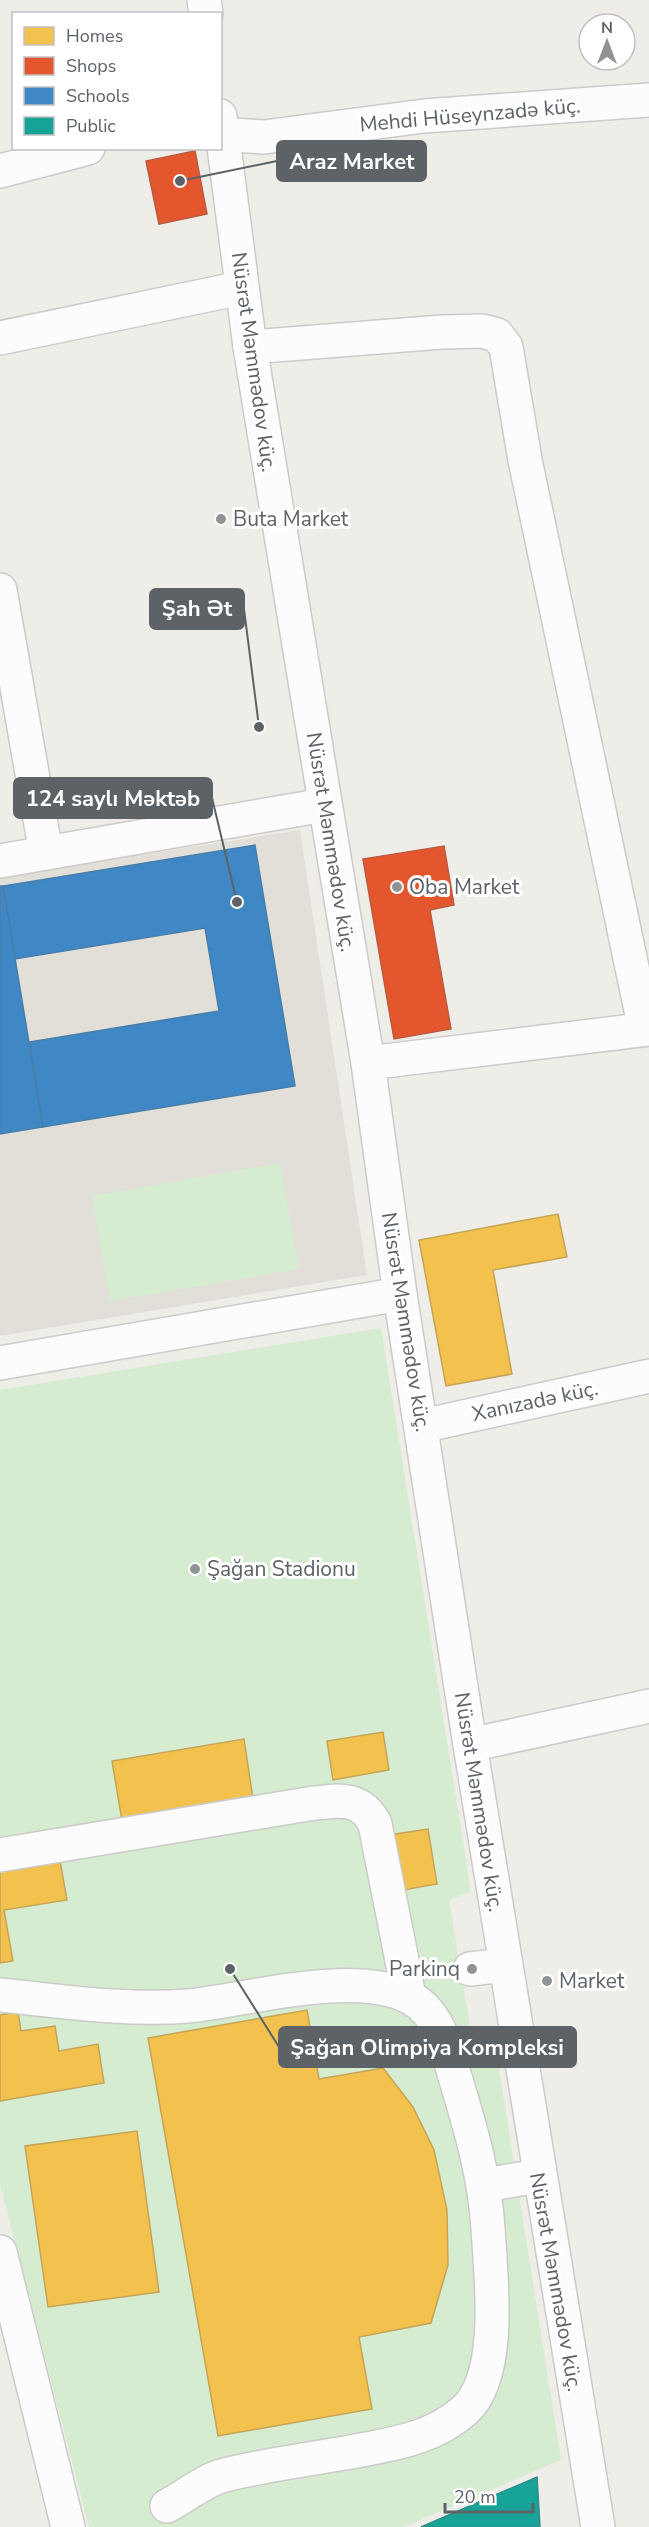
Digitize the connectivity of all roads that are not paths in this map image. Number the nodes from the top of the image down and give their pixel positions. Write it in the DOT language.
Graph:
graph roads {
  1 [pos="649,99"];
  2 [pos="222,128"];
  3 [pos="222,136"];
  4 [pos="80,150"];
  5 [pos="0,171"];
  6 [pos="241,288"];
  7 [pos="0,338"];
  8 [pos="250,347"];
  9 [pos="0,590"];
  10 [pos="324,805"];
  11 [pos="46,854"];
  12 [pos="0,861"];
  13 [pos="647,1029"];
  14 [pos="368,1063"];
  15 [pos="400,1294"];
  16 [pos="0,1363"];
  17 [pos="649,1377"];
  18 [pos="422,1426"];
  19 [pos="649,1706"];
  20 [pos="470,1745"];
  21 [pos="0,1855"];
  22 [pos="505,1965"];
  23 [pos="470,1969"];
  24 [pos="0,1995"];
  25 [pos="410,1996"];
  26 [pos="538,2176"];
  27 [pos="484,2185"];
  28 [pos="0,2252"];
  29 [pos="167,2506"];
  30 [pos="68,2527"];
  31 [pos="598,2527"];
  1 -- 2 [label="street, Mehdi Hüseynzadə küç."];
  3 -- 6 [label="street, Nüsrət Məmmədov küç."];
  4 -- 5 [label="street"];
  6 -- 7 [label="street"];
  6 -- 8 [label="street, Nüsrət Məmmədov küç."];
  8 -- 10 [label="street, Nüsrət Məmmədov küç."];
  8 -- 13 [label="street"];
  9 -- 11 [label="street"];
  10 -- 11 [label="street"];
  10 -- 14 [label="street, Nüsrət Məmmədov küç."];
  11 -- 12 [label="street"];
  13 -- 14 [label="street"];
  14 -- 15 [label="street, Nüsrət Məmmədov küç."];
  15 -- 16 [label="street"];
  15 -- 18 [label="street, Nüsrət Məmmədov küç."];
  17 -- 18 [label="street, Xanızadə küç."];
  18 -- 20 [label="street, Nüsrət Məmmədov küç."];
  19 -- 20 [label="street"];
  20 -- 22 [label="street, Nüsrət Məmmədov küç."];
  21 -- 25 [label="street"];
  22 -- 23 [label="street"];
  22 -- 26 [label="street, Nüsrət Məmmədov küç."];
  24 -- 25 [label="street"];
  25 -- 27 [label="street"];
  26 -- 27 [label="street"];
  26 -- 31 [label="street, Nüsrət Məmmədov küç."];
  27 -- 29 [label="street"];
  28 -- 30 [label="street"];
}
